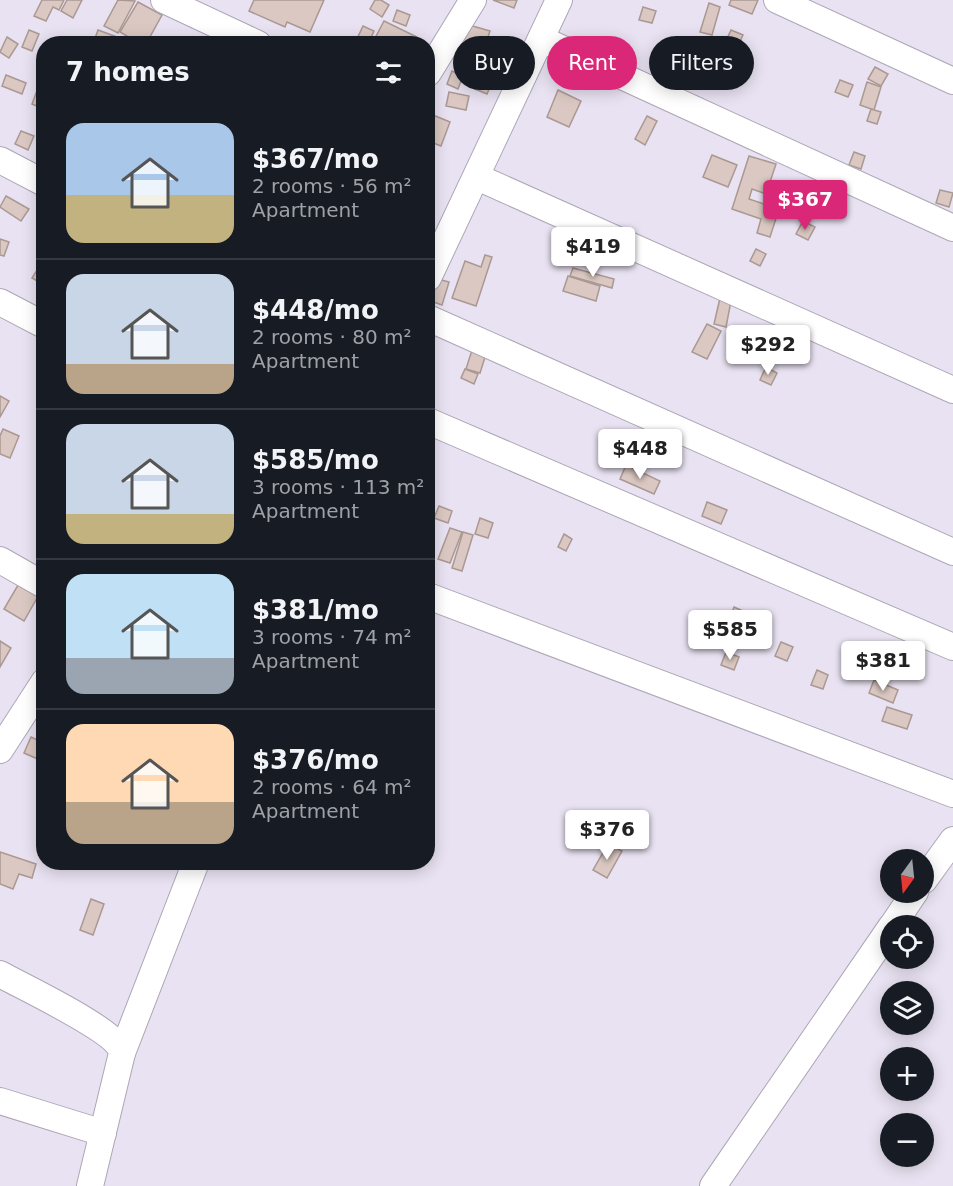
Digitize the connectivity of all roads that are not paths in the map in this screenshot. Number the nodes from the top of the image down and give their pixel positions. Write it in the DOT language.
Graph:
graph roads {
  1 [pos="164,0"];
  2 [pos="473,0"];
  3 [pos="559,0"];
  4 [pos="777,0"];
  5 [pos="241,36"];
  6 [pos="541,39"];
  7 [pos="435,62"];
  8 [pos="953,81"];
  9 [pos="0,160"];
  10 [pos="477,177"];
  11 [pos="36,179"];
  12 [pos="953,228"];
  13 [pos="435,264"];
  14 [pos="0,302"];
  15 [pos="36,321"];
  16 [pos="435,321"];
  17 [pos="953,390"];
  18 [pos="435,424"];
  19 [pos="953,552"];
  20 [pos="0,560"];
  21 [pos="36,580"];
  22 [pos="435,599"];
  23 [pos="953,647"];
  24 [pos="36,694"];
  25 [pos="0,750"];
  26 [pos="953,794"];
  27 [pos="953,840"];
  28 [pos="934,866"];
  29 [pos="193,870"];
  30 [pos="880,942"];
  31 [pos="0,974"];
  32 [pos="122,1053"];
  33 [pos="0,1101"];
  34 [pos="103,1133"];
  35 [pos="90,1186"];
  36 [pos="713,1186"];
  1 -- 5 [label="street"];
  2 -- 7 [label="street"];
  3 -- 6 [label="street"];
  4 -- 8 [label="street"];
  6 -- 10 [label="street"];
  6 -- 12 [label="street"];
  9 -- 11 [label="street"];
  10 -- 13 [label="street"];
  10 -- 17 [label="street"];
  14 -- 15 [label="street"];
  16 -- 19 [label="street"];
  18 -- 23 [label="street"];
  20 -- 21 [label="street"];
  22 -- 26 [label="street"];
  24 -- 25 [label="street"];
  27 -- 28 [label="street"];
  29 -- 32 [label="street"];
  30 -- 36 [label="street"];
  31 -- 32 [label="street"];
  32 -- 34 [label="street"];
  33 -- 34 [label="street"];
  34 -- 35 [label="street"];
}
